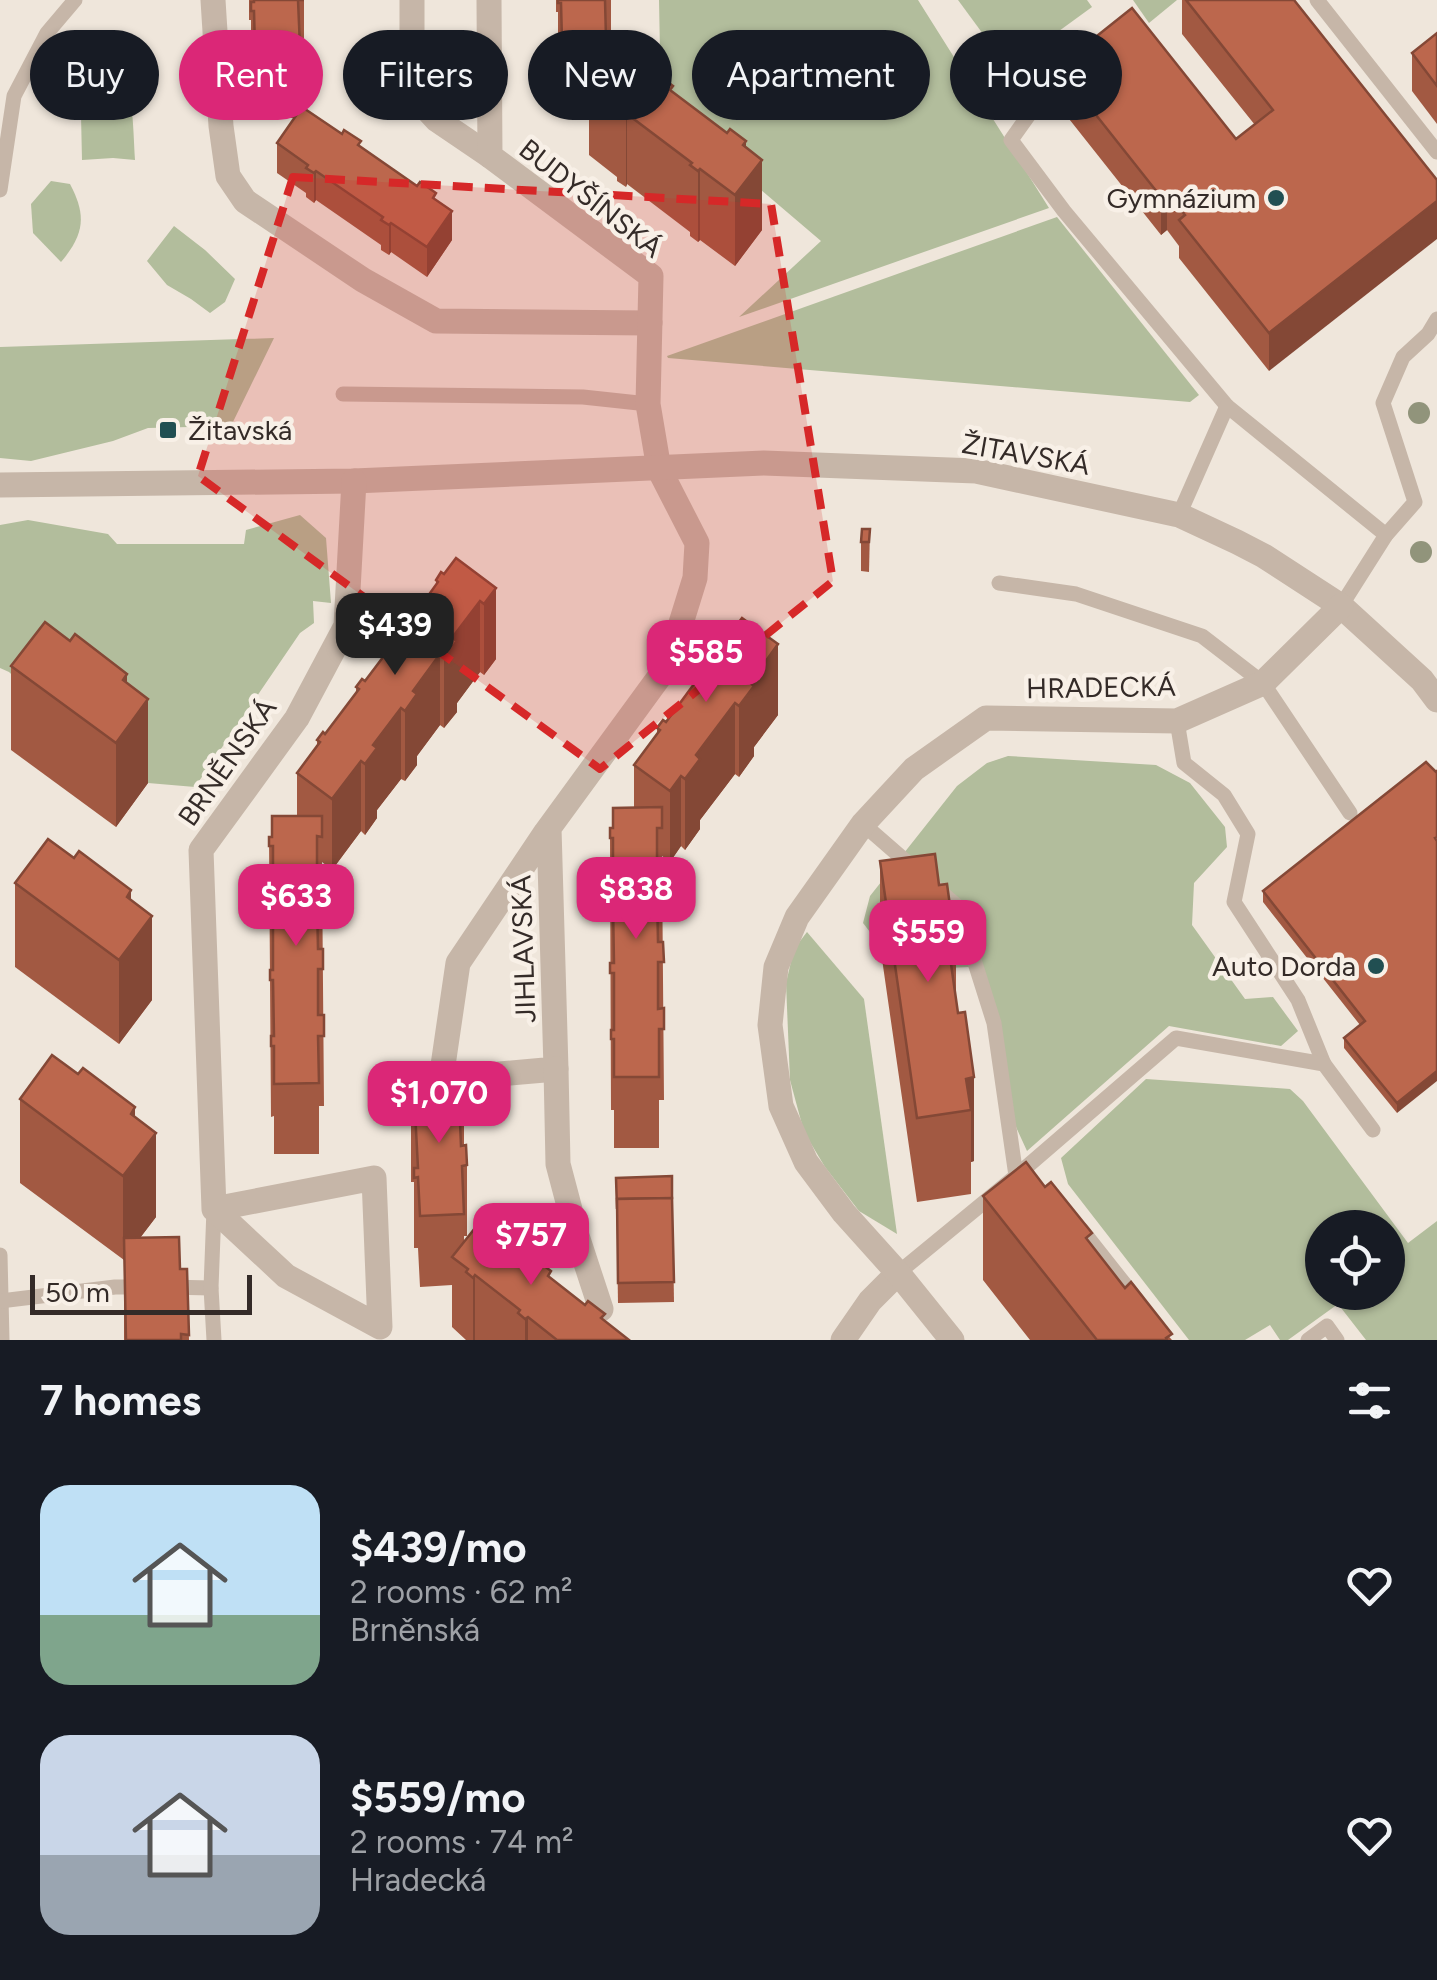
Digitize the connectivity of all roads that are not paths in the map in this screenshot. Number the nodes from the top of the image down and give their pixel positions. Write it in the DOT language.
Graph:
graph roads {
  1 [pos="75,0"];
  2 [pos="213,0"];
  3 [pos="412,0"];
  4 [pos="488,0"];
  5 [pos="1317,0"];
  6 [pos="1026,120"];
  7 [pos="1437,152"];
  8 [pos="490,156"];
  9 [pos="0,190"];
  10 [pos="1437,319"];
  11 [pos="650,323"];
  12 [pos="343,394"];
  13 [pos="648,404"];
  14 [pos="1226,406"];
  15 [pos="659,469"];
  16 [pos="354,480"];
  17 [pos="0,485"];
  18 [pos="1179,515"];
  19 [pos="1386,535"];
  20 [pos="999,583"];
  21 [pos="1341,606"];
  22 [pos="1263,684"];
  23 [pos="1437,700"];
  24 [pos="1177,721"];
  25 [pos="1350,813"];
  26 [pos="864,824"];
  27 [pos="549,828"];
  28 [pos="1324,1064"];
  29 [pos="556,1069"];
  30 [pos="1373,1130"];
  31 [pos="1022,1180"];
  32 [pos="214,1210"];
  33 [pos="1068,1212"];
  34 [pos="0,1256"];
  35 [pos="898,1274"];
  36 [pos="212,1288"];
  37 [pos="1,1301"];
  38 [pos="601,1308"];
  39 [pos="1146,1312"];
  40 [pos="388,1334"];
  41 [pos="2,1340"];
  42 [pos="214,1340"];
  43 [pos="843,1340"];
  44 [pos="952,1340"];
  45 [pos="1308,1340"];
  46 [pos="1337,1340"];
  1 -- 9 [label="lane"];
  2 -- 11 [label="street"];
  3 -- 8 [label="street, BUDYŠÍNSKÁ"];
  4 -- 8 [label="street, BUDYŠÍNSKÁ"];
  5 -- 7 [label="lane"];
  6 -- 14 [label="lane"];
  8 -- 11 [label="street, BUDYŠÍNSKÁ"];
  10 -- 19 [label="lane"];
  11 -- 13 [label="street, BUDYŠÍNSKÁ"];
  12 -- 13 [label="lane"];
  13 -- 15 [label="street, BUDYŠÍNSKÁ"];
  14 -- 18 [label="lane"];
  14 -- 19 [label="lane"];
  15 -- 16 [label="street, ŽITAVSKÁ"];
  15 -- 18 [label="street, ŽITAVSKÁ"];
  15 -- 27 [label="street, JIHLAVSKÁ"];
  16 -- 17 [label="street, ŽITAVSKÁ"];
  16 -- 32 [label="street, BRNĚNSKÁ"];
  18 -- 21 [label="street, ŽITAVSKÁ"];
  19 -- 21 [label="lane"];
  20 -- 22 [label="lane"];
  21 -- 22 [label="street, HRADECKÁ"];
  21 -- 23 [label="street, ŽITAVSKÁ"];
  22 -- 24 [label="street, HRADECKÁ"];
  22 -- 25 [label="lane"];
  24 -- 26 [label="street, HRADECKÁ"];
  24 -- 28 [label="lane"];
  26 -- 31 [label="lane"];
  26 -- 35 [label="street, HRADECKÁ"];
  27 -- 29 [label="street, JIHLAVSKÁ"];
  27 -- 29 [label="street, JIHLAVSKÁ"];
  28 -- 30 [label="lane"];
  28 -- 31 [label="lane"];
  29 -- 38 [label="street, JIHLAVSKÁ"];
  31 -- 35 [label="lane"];
  32 -- 36 [label="lane"];
  32 -- 40 [label="street"];
  32 -- 40 [label="street"];
  33 -- 39 [label="lane"];
  34 -- 37 [label="lane"];
  35 -- 43 [label="street"];
  35 -- 44 [label="street, HRADECKÁ"];
  36 -- 37 [label="lane"];
  36 -- 42 [label="lane"];
  37 -- 41 [label="lane"];
  45 -- 46 [label="lane"];
}
